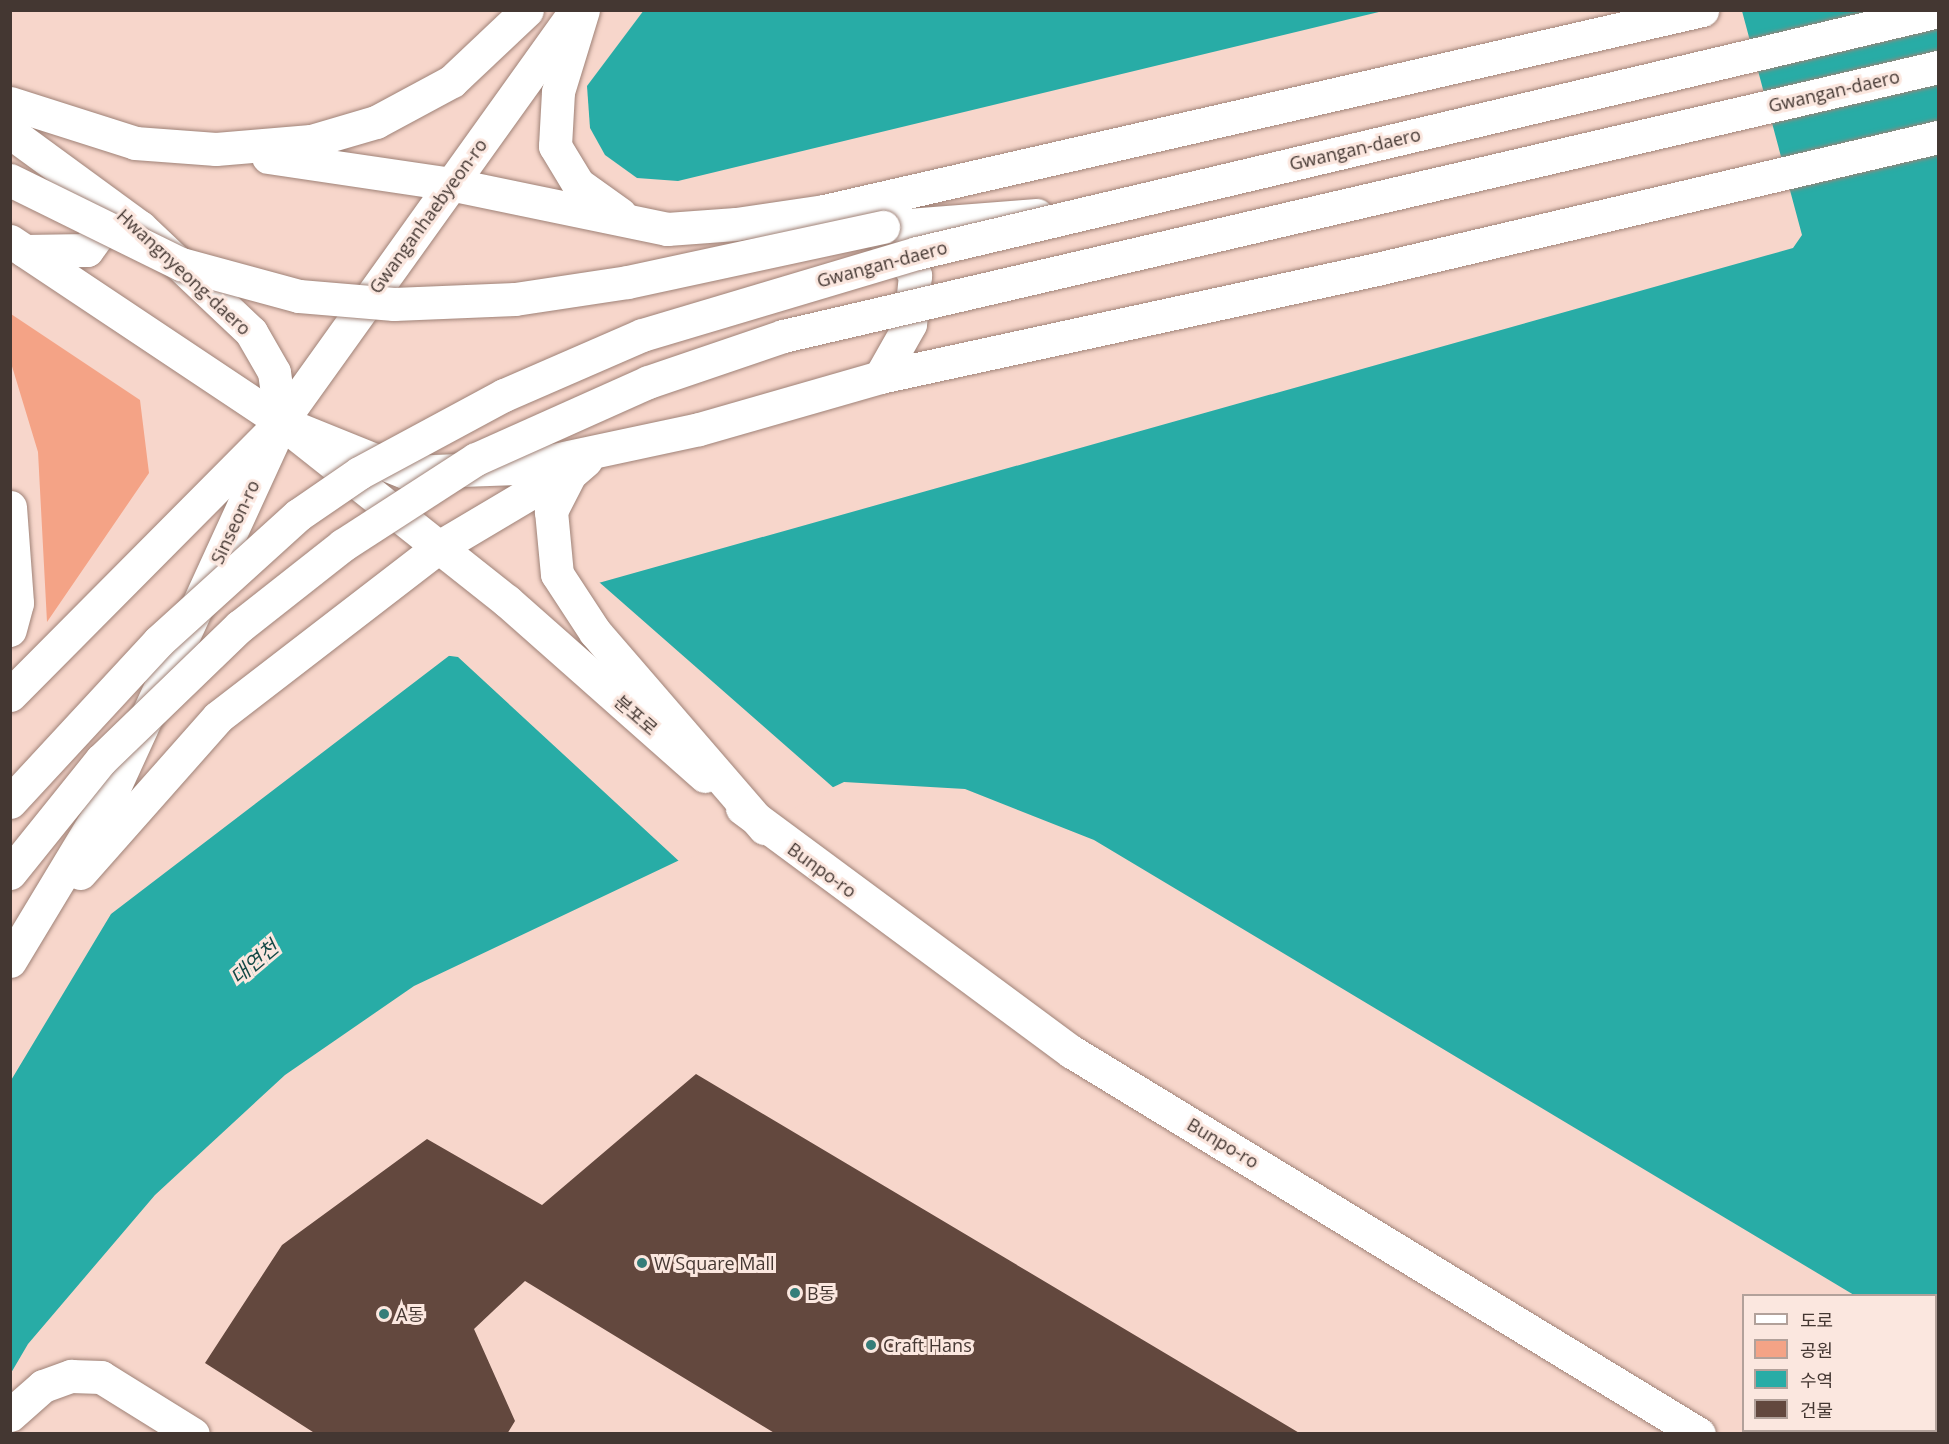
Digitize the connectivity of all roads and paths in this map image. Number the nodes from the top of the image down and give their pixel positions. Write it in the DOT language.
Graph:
graph roads {
  1 [pos="527,10"];
  2 [pos="576,10"];
  3 [pos="583,10"];
  4 [pos="1702,10"];
  5 [pos="1938,11"];
  6 [pos="1938,67"];
  7 [pos="10,103"];
  8 [pos="10,132"];
  9 [pos="1938,137"];
  10 [pos="216,149"];
  11 [pos="71,176"];
  12 [pos="10,180"];
  13 [pos="450,184"];
  14 [pos="834,208"];
  15 [pos="1099,210"];
  16 [pos="646,225"];
  17 [pos="18,246"];
  18 [pos="880,377"];
  19 [pos="281,422"];
  20 [pos="654,438"];
  21 [pos="586,460"];
  22 [pos="10,507"];
  23 [pos="439,547"];
  24 [pos="10,630"];
  25 [pos="10,695"];
  26 [pos="10,802"];
  27 [pos="764,828"];
  28 [pos="10,873"];
  29 [pos="27,933"];
  30 [pos="10,961"];
  31 [pos="10,1415"];
  32 [pos="193,1434"];
  33 [pos="1699,1434"];
  1 -- 10 [label="main road"];
  2 -- 13 [label="main road, Gwanganhaebyeon-ro"];
  3 -- 16 [label="main road"];
  4 -- 14 [label="main road"];
  5 -- 15 [label="main road, Gwangan-daero, bridge"];
  6 -- 28 [label="main road, Gwangan-daero, bridge"];
  7 -- 10 [label="main road"];
  8 -- 11 [label="main road, Hwangnyeong-daero"];
  9 -- 18 [label="main road"];
  10 -- 13 [label="main road"];
  11 -- 17 [label="main road"];
  11 -- 19 [label="main road, Hwangnyeong-daero"];
  12 -- 15 [label="main road, bridge"];
  13 -- 16 [label="main road"];
  13 -- 19 [label="main road, Gwanganhaebyeon-ro"];
  14 -- 16 [label="main road"];
  14 -- 18 [label="main road"];
  15 -- 26 [label="main road, Gwangan-daero, bridge"];
  17 -- 19 [label="main road"];
  18 -- 20 [label="main road"];
  19 -- 20 [label="main road"];
  19 -- 23 [label="main road, 분포로"];
  19 -- 25 [label="main road, Sinseon-ro"];
  19 -- 29 [label="main road, Sinseon-ro"];
  20 -- 21 [label="main road"];
  21 -- 23 [label="main road"];
  21 -- 27 [label="main road"];
  22 -- 24 [label="main road"];
  23 -- 27 [label="main road, 분포로"];
  23 -- 29 [label="main road"];
  27 -- 33 [label="main road, Bunpo-ro"];
  29 -- 30 [label="main road, Sinseon-ro"];
  31 -- 32 [label="main road"];
}
